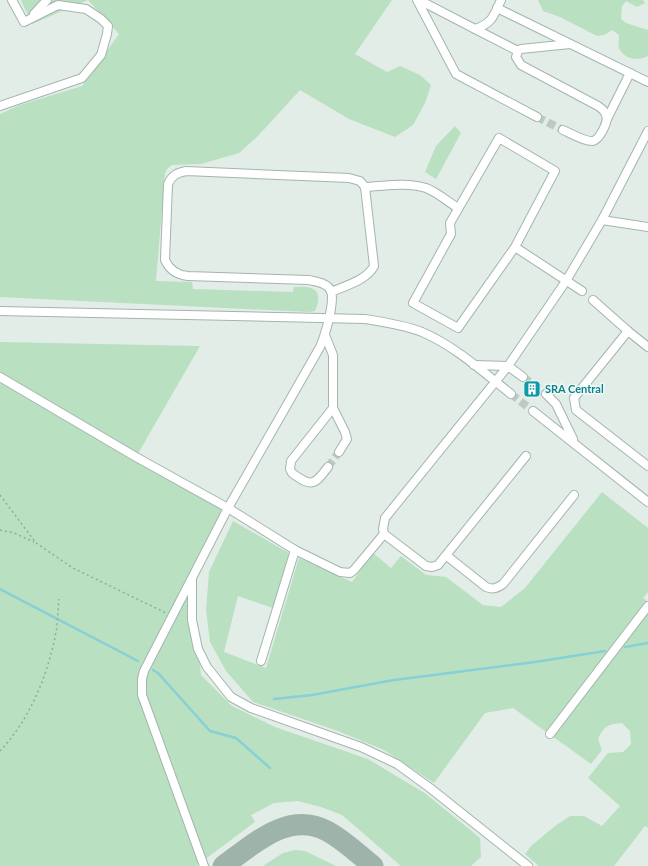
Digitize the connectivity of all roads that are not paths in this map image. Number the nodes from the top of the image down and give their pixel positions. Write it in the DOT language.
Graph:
graph roads {
  1 [pos="12,0"];
  2 [pos="47,0"];
  3 [pos="418,0"];
  4 [pos="501,0"];
  5 [pos="498,8"];
  6 [pos="31,18"];
  7 [pos="476,29"];
  8 [pos="570,44"];
  9 [pos="518,51"];
  10 [pos="630,73"];
  11 [pos="648,82"];
  12 [pos="0,106"];
  13 [pos="537,117"];
  14 [pos="607,119"];
  15 [pos="563,130"];
  16 [pos="648,131"];
  17 [pos="365,187"];
  18 [pos="458,208"];
  19 [pos="602,220"];
  20 [pos="648,227"];
  21 [pos="515,247"];
  22 [pos="566,281"];
  23 [pos="582,291"];
  24 [pos="331,292"];
  25 [pos="592,300"];
  26 [pos="0,311"];
  27 [pos="329,318"];
  28 [pos="628,331"];
  29 [pos="325,335"];
  30 [pos="648,346"];
  31 [pos="474,365"];
  32 [pos="508,366"];
  33 [pos="0,377"];
  34 [pos="523,377"];
  35 [pos="494,382"];
  36 [pos="511,394"];
  37 [pos="546,394"];
  38 [pos="333,408"];
  39 [pos="533,411"];
  40 [pos="574,442"];
  41 [pos="339,452"];
  42 [pos="526,456"];
  43 [pos="648,466"];
  44 [pos="328,467"];
  45 [pos="574,495"];
  46 [pos="648,502"];
  47 [pos="228,508"];
  48 [pos="384,534"];
  49 [pos="295,550"];
  50 [pos="447,556"];
  51 [pos="192,577"];
  52 [pos="648,606"];
  53 [pos="261,661"];
  54 [pos="550,734"];
  55 [pos="204,866"];
  56 [pos="528,866"];
  1 -- 6 [label="lane"];
  2 -- 6 [label="lane"];
  3 -- 7 [label="lane"];
  3 -- 13 [label="lane"];
  4 -- 5 [label="lane"];
  5 -- 7 [label="lane"];
  5 -- 8 [label="lane"];
  6 -- 12 [label="lane"];
  7 -- 9 [label="lane"];
  8 -- 9 [label="lane"];
  8 -- 10 [label="lane"];
  9 -- 14 [label="lane"];
  10 -- 11 [label="lane"];
  10 -- 14 [label="lane"];
  14 -- 15 [label="lane"];
  16 -- 19 [label="lane"];
  17 -- 18 [label="lane"];
  17 -- 24 [label="lane"];
  17 -- 24 [label="lane"];
  18 -- 21 [label="lane"];
  18 -- 21 [label="lane"];
  19 -- 20 [label="lane"];
  19 -- 22 [label="lane"];
  21 -- 22 [label="lane"];
  22 -- 23 [label="lane"];
  22 -- 32 [label="lane"];
  24 -- 27 [label="lane"];
  25 -- 28 [label="lane"];
  26 -- 27 [label="lane"];
  27 -- 29 [label="lane"];
  27 -- 31 [label="lane"];
  28 -- 30 [label="lane"];
  28 -- 43 [label="lane"];
  29 -- 38 [label="lane"];
  29 -- 47 [label="lane"];
  31 -- 32 [label="lane"];
  31 -- 35 [label="lane"];
  32 -- 34 [label="lane"];
  32 -- 35 [label="lane"];
  33 -- 47 [label="lane"];
  35 -- 36 [label="lane"];
  35 -- 48 [label="lane"];
  37 -- 40 [label="lane"];
  38 -- 41 [label="lane"];
  38 -- 44 [label="lane"];
  39 -- 40 [label="lane"];
  40 -- 46 [label="lane"];
  42 -- 50 [label="lane"];
  45 -- 50 [label="lane"];
  47 -- 49 [label="lane"];
  47 -- 51 [label="lane"];
  48 -- 49 [label="lane"];
  48 -- 50 [label="lane"];
  49 -- 53 [label="lane"];
  51 -- 55 [label="lane"];
  51 -- 56 [label="lane"];
  52 -- 54 [label="lane"];
}
